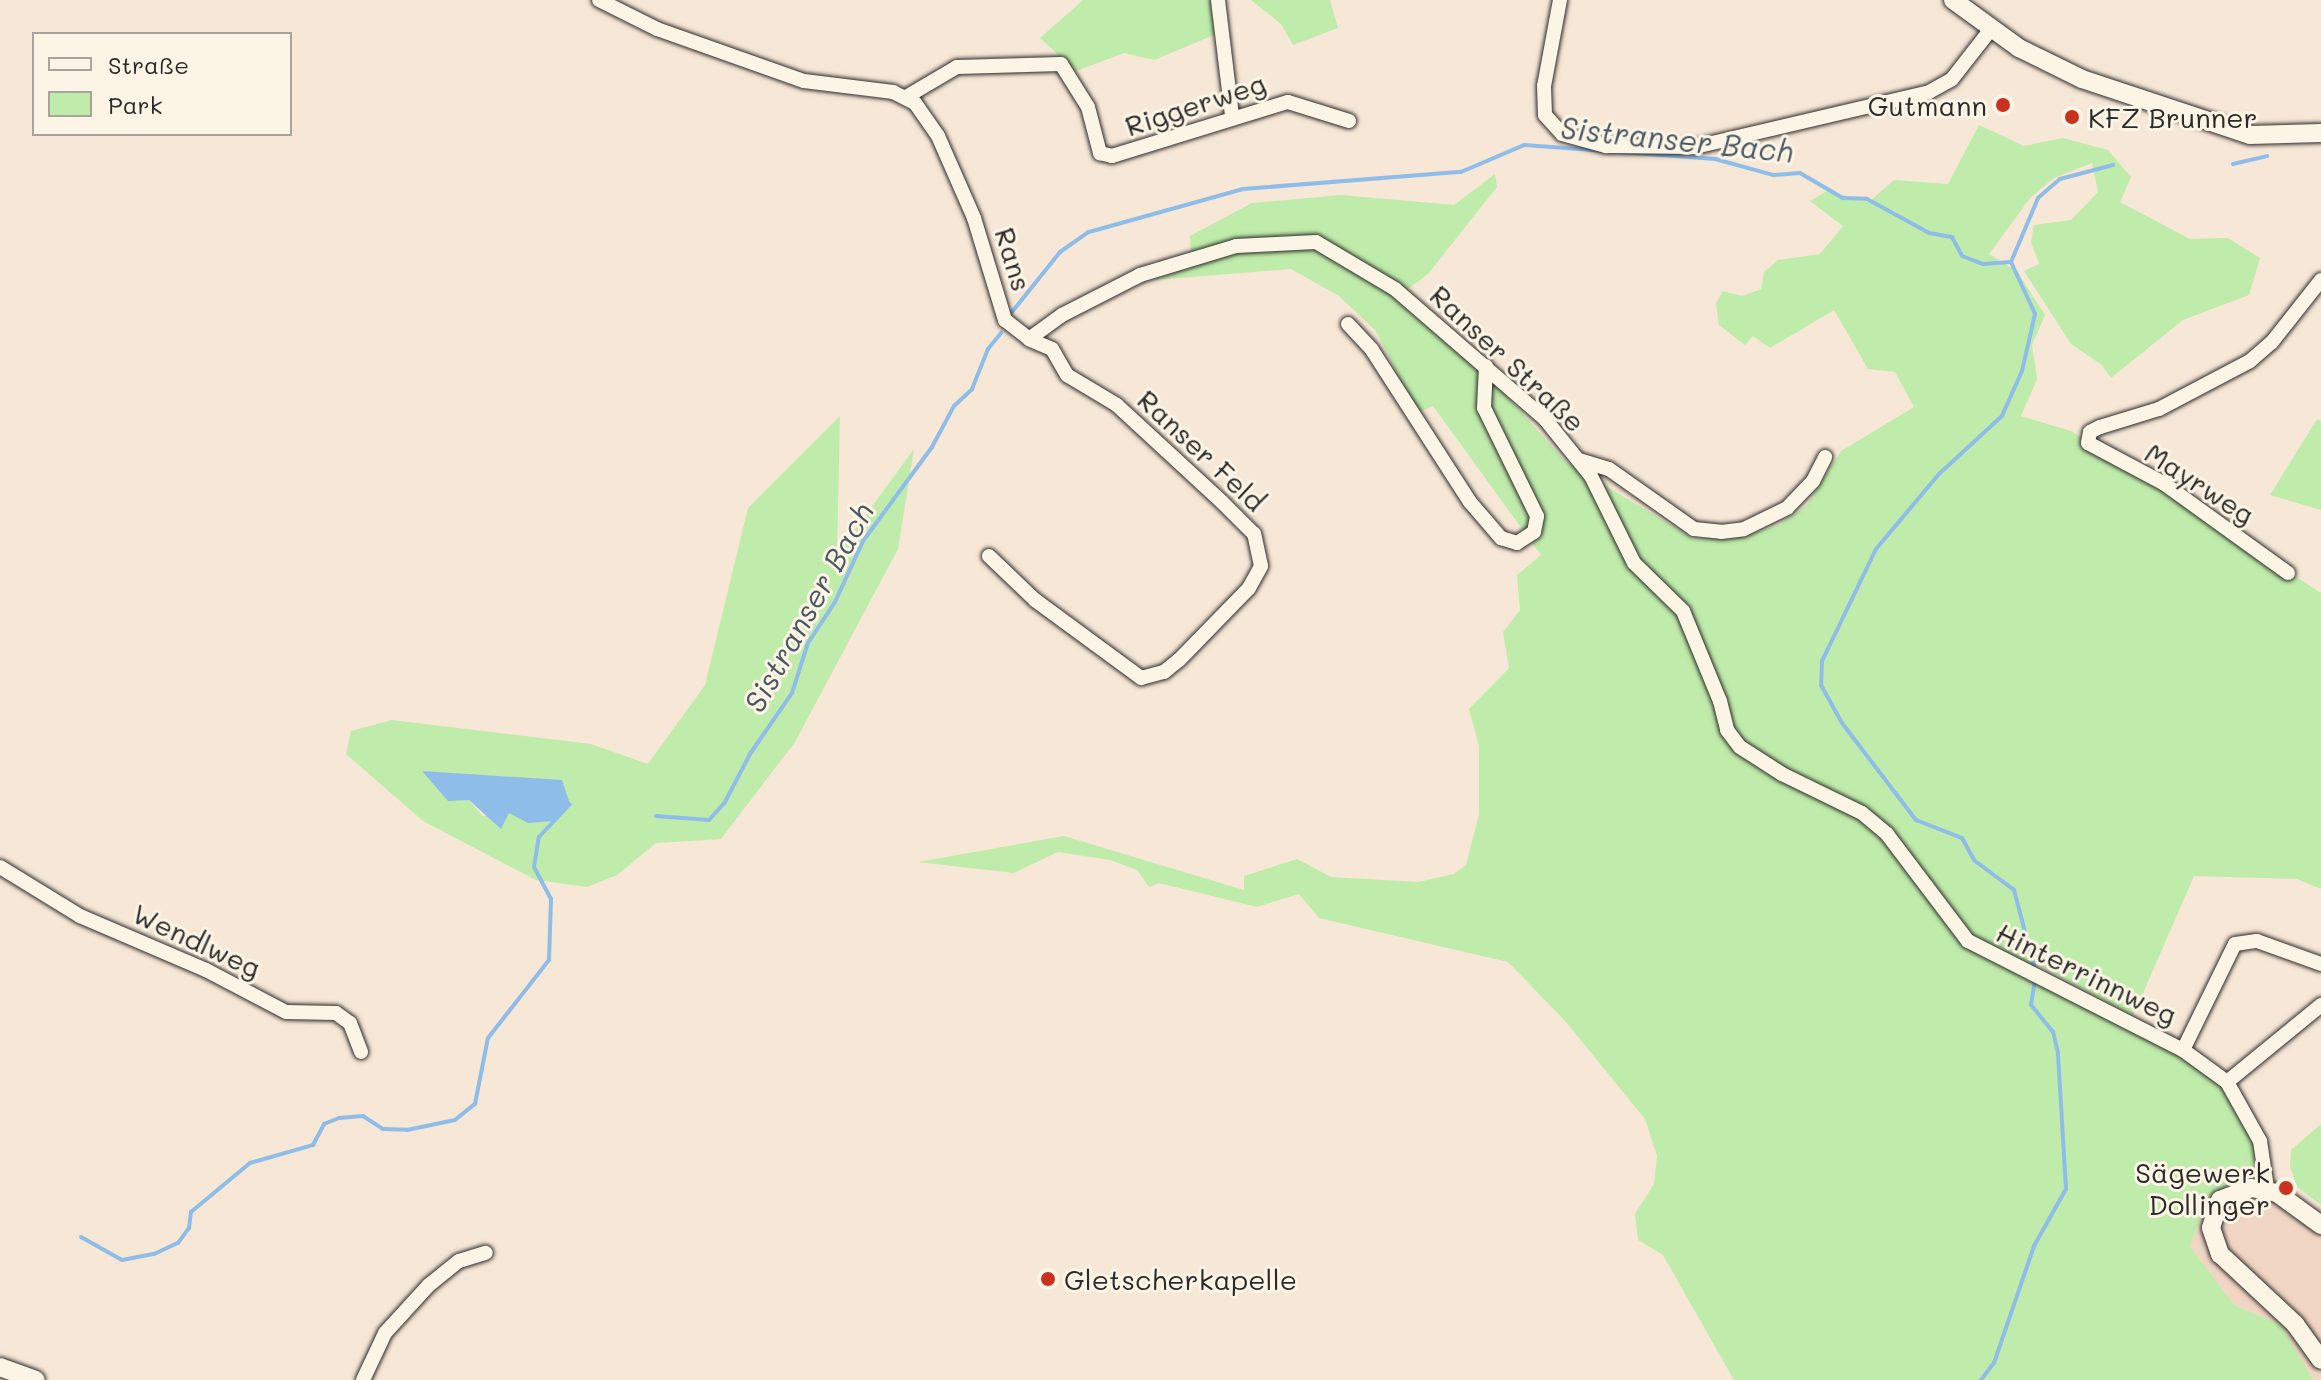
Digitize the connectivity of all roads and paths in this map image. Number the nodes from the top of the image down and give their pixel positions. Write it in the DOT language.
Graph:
graph roads {
  1 [pos="599,0"];
  2 [pos="1218,0"];
  3 [pos="1560,0"];
  4 [pos="1953,0"];
  5 [pos="1991,29"];
  6 [pos="906,97"];
  7 [pos="1232,116"];
  8 [pos="1349,121"];
  9 [pos="2321,133"];
  10 [pos="2321,280"];
  11 [pos="1119,286"];
  12 [pos="1348,324"];
  13 [pos="1029,339"];
  14 [pos="1486,366"];
  15 [pos="1825,457"];
  16 [pos="1579,460"];
  17 [pos="989,556"];
  18 [pos="2288,573"];
  19 [pos="0,867"];
  20 [pos="1968,941"];
  21 [pos="2321,964"];
  22 [pos="2321,1005"];
  23 [pos="2183,1050"];
  24 [pos="361,1052"];
  25 [pos="2227,1082"];
  26 [pos="2267,1188"];
  27 [pos="2321,1225"];
  28 [pos="486,1253"];
  29 [pos="2321,1360"];
  30 [pos="0,1367"];
  31 [pos="24,1378"];
  32 [pos="363,1380"];
  1 -- 6 [label="street"];
  2 -- 7 [label="street"];
  3 -- 5 [label="street"];
  4 -- 5 [label="main road"];
  5 -- 9 [label="main road"];
  6 -- 7 [label="street, Riggerweg"];
  6 -- 13 [label="street, Rans"];
  7 -- 8 [label="street, Riggerweg"];
  10 -- 18 [label="street, Mayrweg"];
  11 -- 13 [label="street, Rans"];
  11 -- 14 [label="street, Ranser Straße"];
  12 -- 14 [label="street"];
  13 -- 17 [label="street, Ranser Feld"];
  14 -- 16 [label="street, Ranser Straße"];
  15 -- 16 [label="street"];
  16 -- 20 [label="street, Ranser Straße"];
  19 -- 24 [label="street, Wendlweg"];
  20 -- 23 [label="street, Hinterrinnweg"];
  21 -- 23 [label="street, Hinterrinnweg"];
  22 -- 25 [label="street"];
  23 -- 25 [label="street, Hinterrinnweg"];
  25 -- 26 [label="street, Hinterrinnweg"];
  26 -- 27 [label="main road"];
  26 -- 29 [label="main road"];
  28 -- 32 [label="street"];
  30 -- 31 [label="main road"];
}
